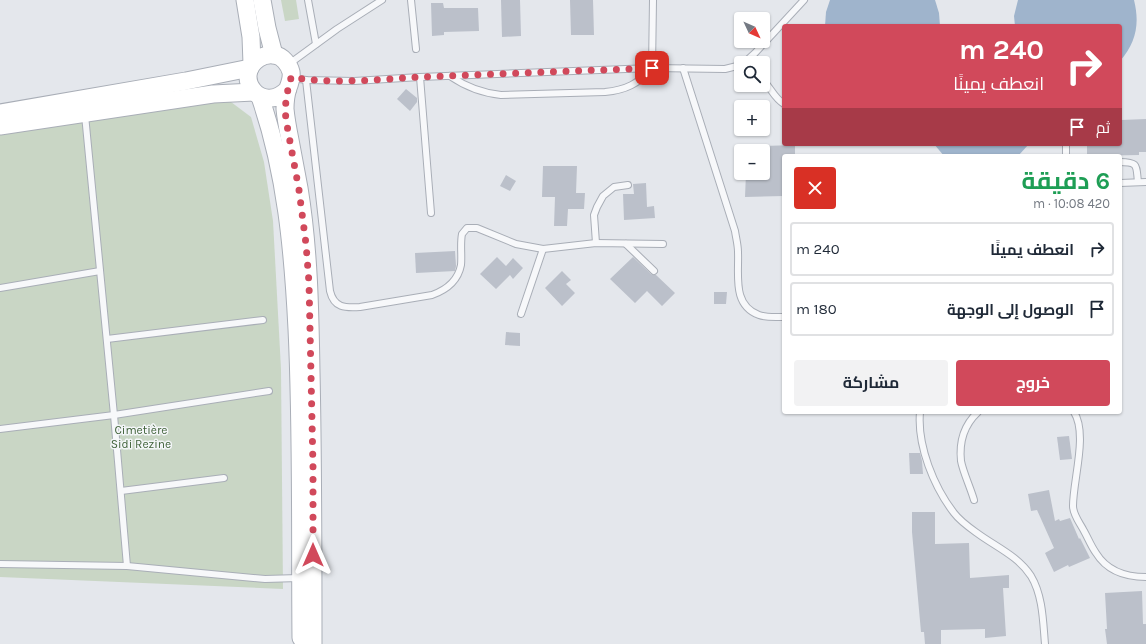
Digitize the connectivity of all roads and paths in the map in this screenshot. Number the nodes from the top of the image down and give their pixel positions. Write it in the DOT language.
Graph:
graph roads {
  1 [pos="245,0"];
  2 [pos="262,0"];
  3 [pos="308,0"];
  4 [pos="382,0"];
  5 [pos="411,0"];
  6 [pos="653,0"];
  7 [pos="804,0"];
  8 [pos="316,44"];
  9 [pos="416,49"];
  10 [pos="274,55"];
  11 [pos="752,56"];
  12 [pos="251,66"];
  13 [pos="734,67"];
  14 [pos="652,68"];
  15 [pos="683,68"];
  16 [pos="450,76"];
  17 [pos="420,77"];
  18 [pos="293,78"];
  19 [pos="770,89"];
  20 [pos="257,94"];
  21 [pos="782,102"];
  22 [pos="0,113"];
  23 [pos="85,113"];
  24 [pos="0,126"];
  25 [pos="1122,162"];
  26 [pos="1138,182"];
  27 [pos="1146,182"];
  28 [pos="1122,183"];
  29 [pos="628,185"];
  30 [pos="431,213"];
  31 [pos="596,243"];
  32 [pos="626,244"];
  33 [pos="663,244"];
  34 [pos="543,249"];
  35 [pos="100,271"];
  36 [pos="654,271"];
  37 [pos="0,288"];
  38 [pos="521,314"];
  39 [pos="782,317"];
  40 [pos="263,320"];
  41 [pos="107,338"];
  42 [pos="269,391"];
  43 [pos="920,414"];
  44 [pos="976,414"];
  45 [pos="1076,414"];
  46 [pos="114,415"];
  47 [pos="0,429"];
  48 [pos="224,478"];
  49 [pos="121,491"];
  50 [pos="974,500"];
  51 [pos="0,564"];
  52 [pos="127,566"];
  53 [pos="1146,577"];
  54 [pos="301,578"];
  55 [pos="301,644"];
  56 [pos="313,644"];
  57 [pos="1045,644"];
  1 -- 12 [label="main road"];
  2 -- 10 [label="main road"];
  3 -- 8 [label="lane"];
  4 -- 8 [label="lane"];
  5 -- 9 [label="lane"];
  6 -- 14 [label="lane"];
  7 -- 11 [label="lane"];
  8 -- 18 [label="lane"];
  10 -- 12 [label="main road"];
  10 -- 18 [label="main road"];
  12 -- 20 [label="main road"];
  12 -- 22 [label="main road"];
  13 -- 15 [label="lane"];
  14 -- 15 [label="lane"];
  14 -- 16 [label="lane"];
  14 -- 16 [label="lane"];
  15 -- 39 [label="lane"];
  16 -- 17 [label="lane"];
  17 -- 18 [label="lane"];
  17 -- 30 [label="lane"];
  18 -- 20 [label="main road"];
  18 -- 34 [label="lane"];
  18 -- 56 [label="main road"];
  19 -- 21 [label="lane"];
  20 -- 23 [label="main road"];
  20 -- 54 [label="main road"];
  23 -- 24 [label="main road"];
  23 -- 35 [label="lane"];
  25 -- 26 [label="lane"];
  26 -- 27 [label="lane"];
  26 -- 28 [label="lane"];
  29 -- 31 [label="lane"];
  31 -- 32 [label="lane"];
  31 -- 34 [label="lane"];
  32 -- 33 [label="lane"];
  32 -- 36 [label="lane"];
  34 -- 38 [label="lane"];
  35 -- 37 [label="lane"];
  35 -- 41 [label="lane"];
  40 -- 41 [label="lane"];
  41 -- 46 [label="lane"];
  42 -- 46 [label="lane"];
  43 -- 57 [label="lane"];
  44 -- 50 [label="lane"];
  45 -- 53 [label="lane"];
  46 -- 47 [label="lane"];
  46 -- 49 [label="lane"];
  48 -- 49 [label="lane"];
  49 -- 52 [label="lane"];
  51 -- 52 [label="lane"];
  52 -- 54 [label="lane"];
  54 -- 55 [label="main road"];
}
